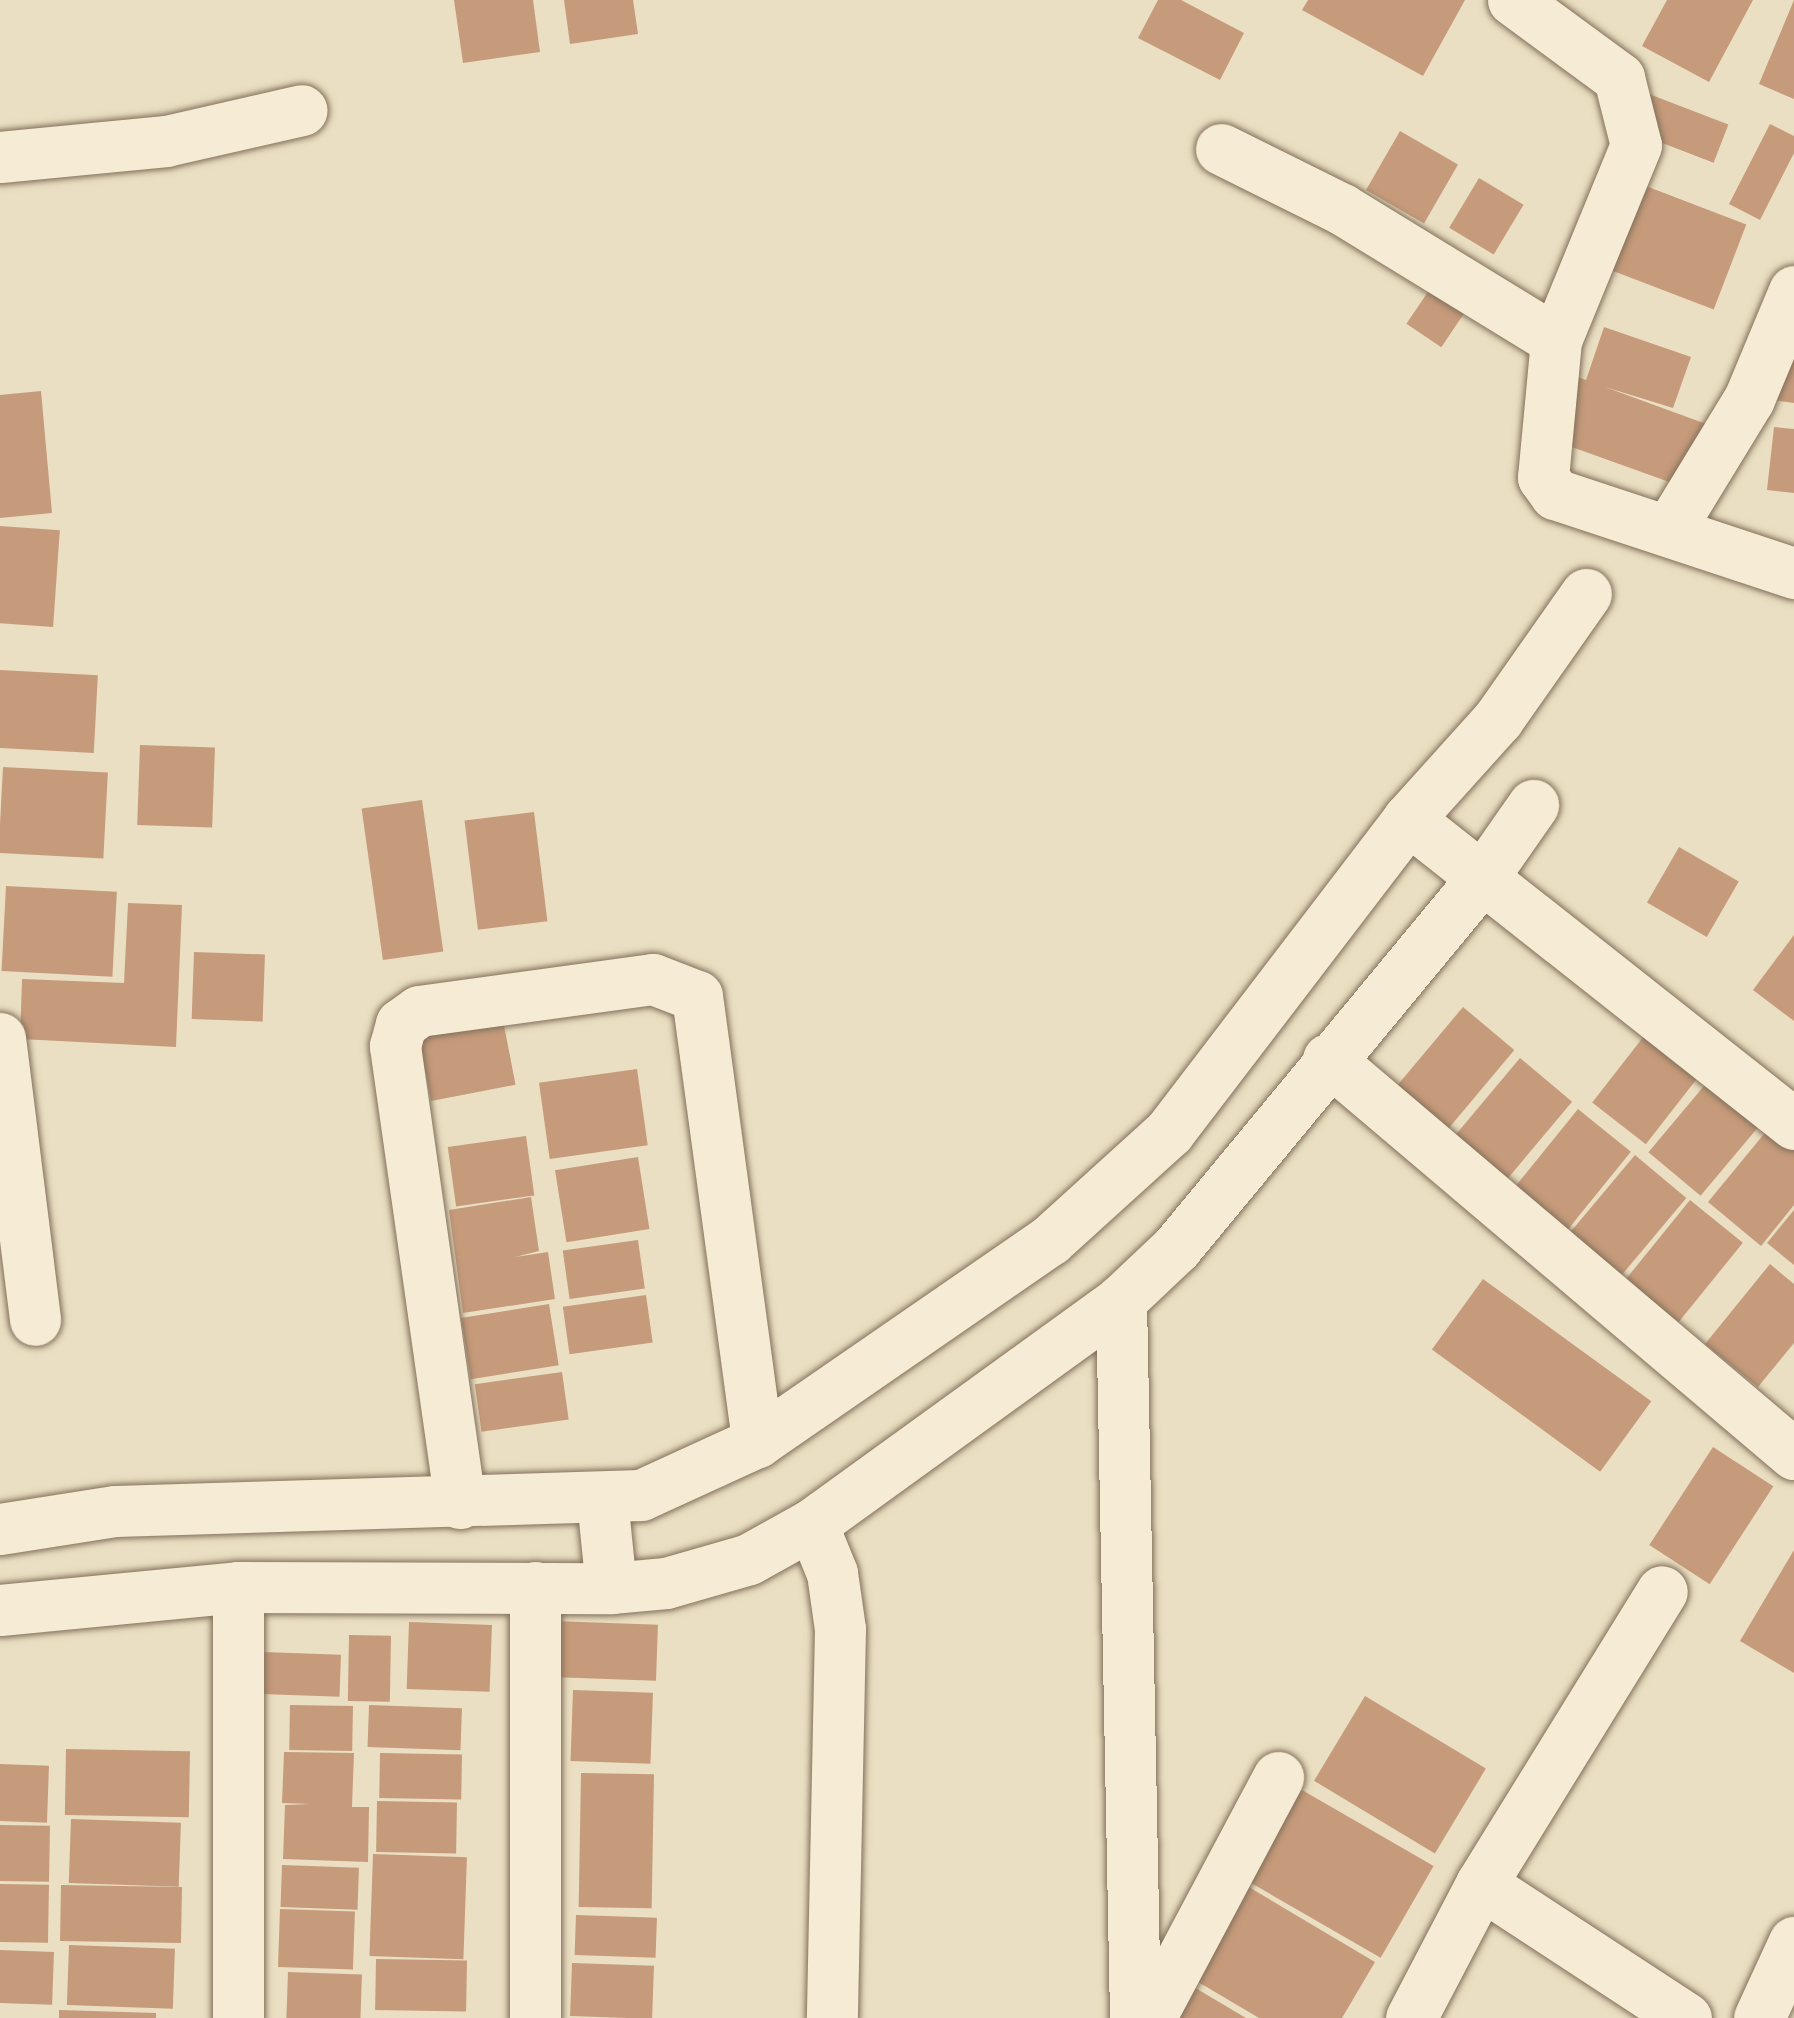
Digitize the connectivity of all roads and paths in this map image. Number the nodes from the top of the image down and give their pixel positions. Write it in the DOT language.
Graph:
graph roads {
  1 [pos="1514,0"];
  2 [pos="302,110"];
  3 [pos="1221,149"];
  4 [pos="0,157"];
  5 [pos="1794,291"];
  6 [pos="1556,340"];
  7 [pos="1669,530"];
  8 [pos="1794,573"];
  9 [pos="1586,594"];
  10 [pos="1533,805"];
  11 [pos="1408,819"];
  12 [pos="1480,881"];
  13 [pos="0,1039"];
  14 [pos="1328,1059"];
  15 [pos="1794,1124"];
  16 [pos="1121,1300"];
  17 [pos="34,1320"];
  18 [pos="757,1442"];
  19 [pos="1794,1454"];
  20 [pos="602,1499"];
  21 [pos="460,1503"];
  22 [pos="812,1524"];
  23 [pos="0,1529"];
  24 [pos="535,1587"];
  25 [pos="238,1588"];
  26 [pos="611,1588"];
  27 [pos="1662,1591"];
  28 [pos="0,1610"];
  29 [pos="1278,1777"];
  30 [pos="1481,1884"];
  31 [pos="1794,1942"];
  32 [pos="238,2018"];
  33 [pos="535,2018"];
  34 [pos="832,2018"];
  35 [pos="1135,2018"];
  36 [pos="1150,2018"];
  37 [pos="1412,2018"];
  38 [pos="1686,2018"];
  39 [pos="1759,2018"];
  1 -- 6 [label="street"];
  2 -- 4 [label="street"];
  3 -- 6 [label="street"];
  5 -- 7 [label="street"];
  6 -- 7 [label="street"];
  7 -- 8 [label="street"];
  9 -- 11 [label="street"];
  10 -- 12 [label="street"];
  11 -- 12 [label="street"];
  11 -- 18 [label="street"];
  12 -- 14 [label="street"];
  12 -- 15 [label="street"];
  13 -- 17 [label="street"];
  14 -- 16 [label="street"];
  14 -- 19 [label="street"];
  16 -- 22 [label="street"];
  16 -- 35 [label="street"];
  18 -- 20 [label="street"];
  18 -- 21 [label="street"];
  20 -- 21 [label="street"];
  20 -- 26 [label="street"];
  21 -- 23 [label="street"];
  22 -- 26 [label="street"];
  22 -- 34 [label="street"];
  24 -- 25 [label="street"];
  24 -- 26 [label="street"];
  24 -- 33 [label="street"];
  25 -- 28 [label="street"];
  25 -- 32 [label="street"];
  27 -- 30 [label="street"];
  29 -- 36 [label="street"];
  30 -- 37 [label="street"];
  30 -- 38 [label="street"];
  31 -- 39 [label="street"];
}
